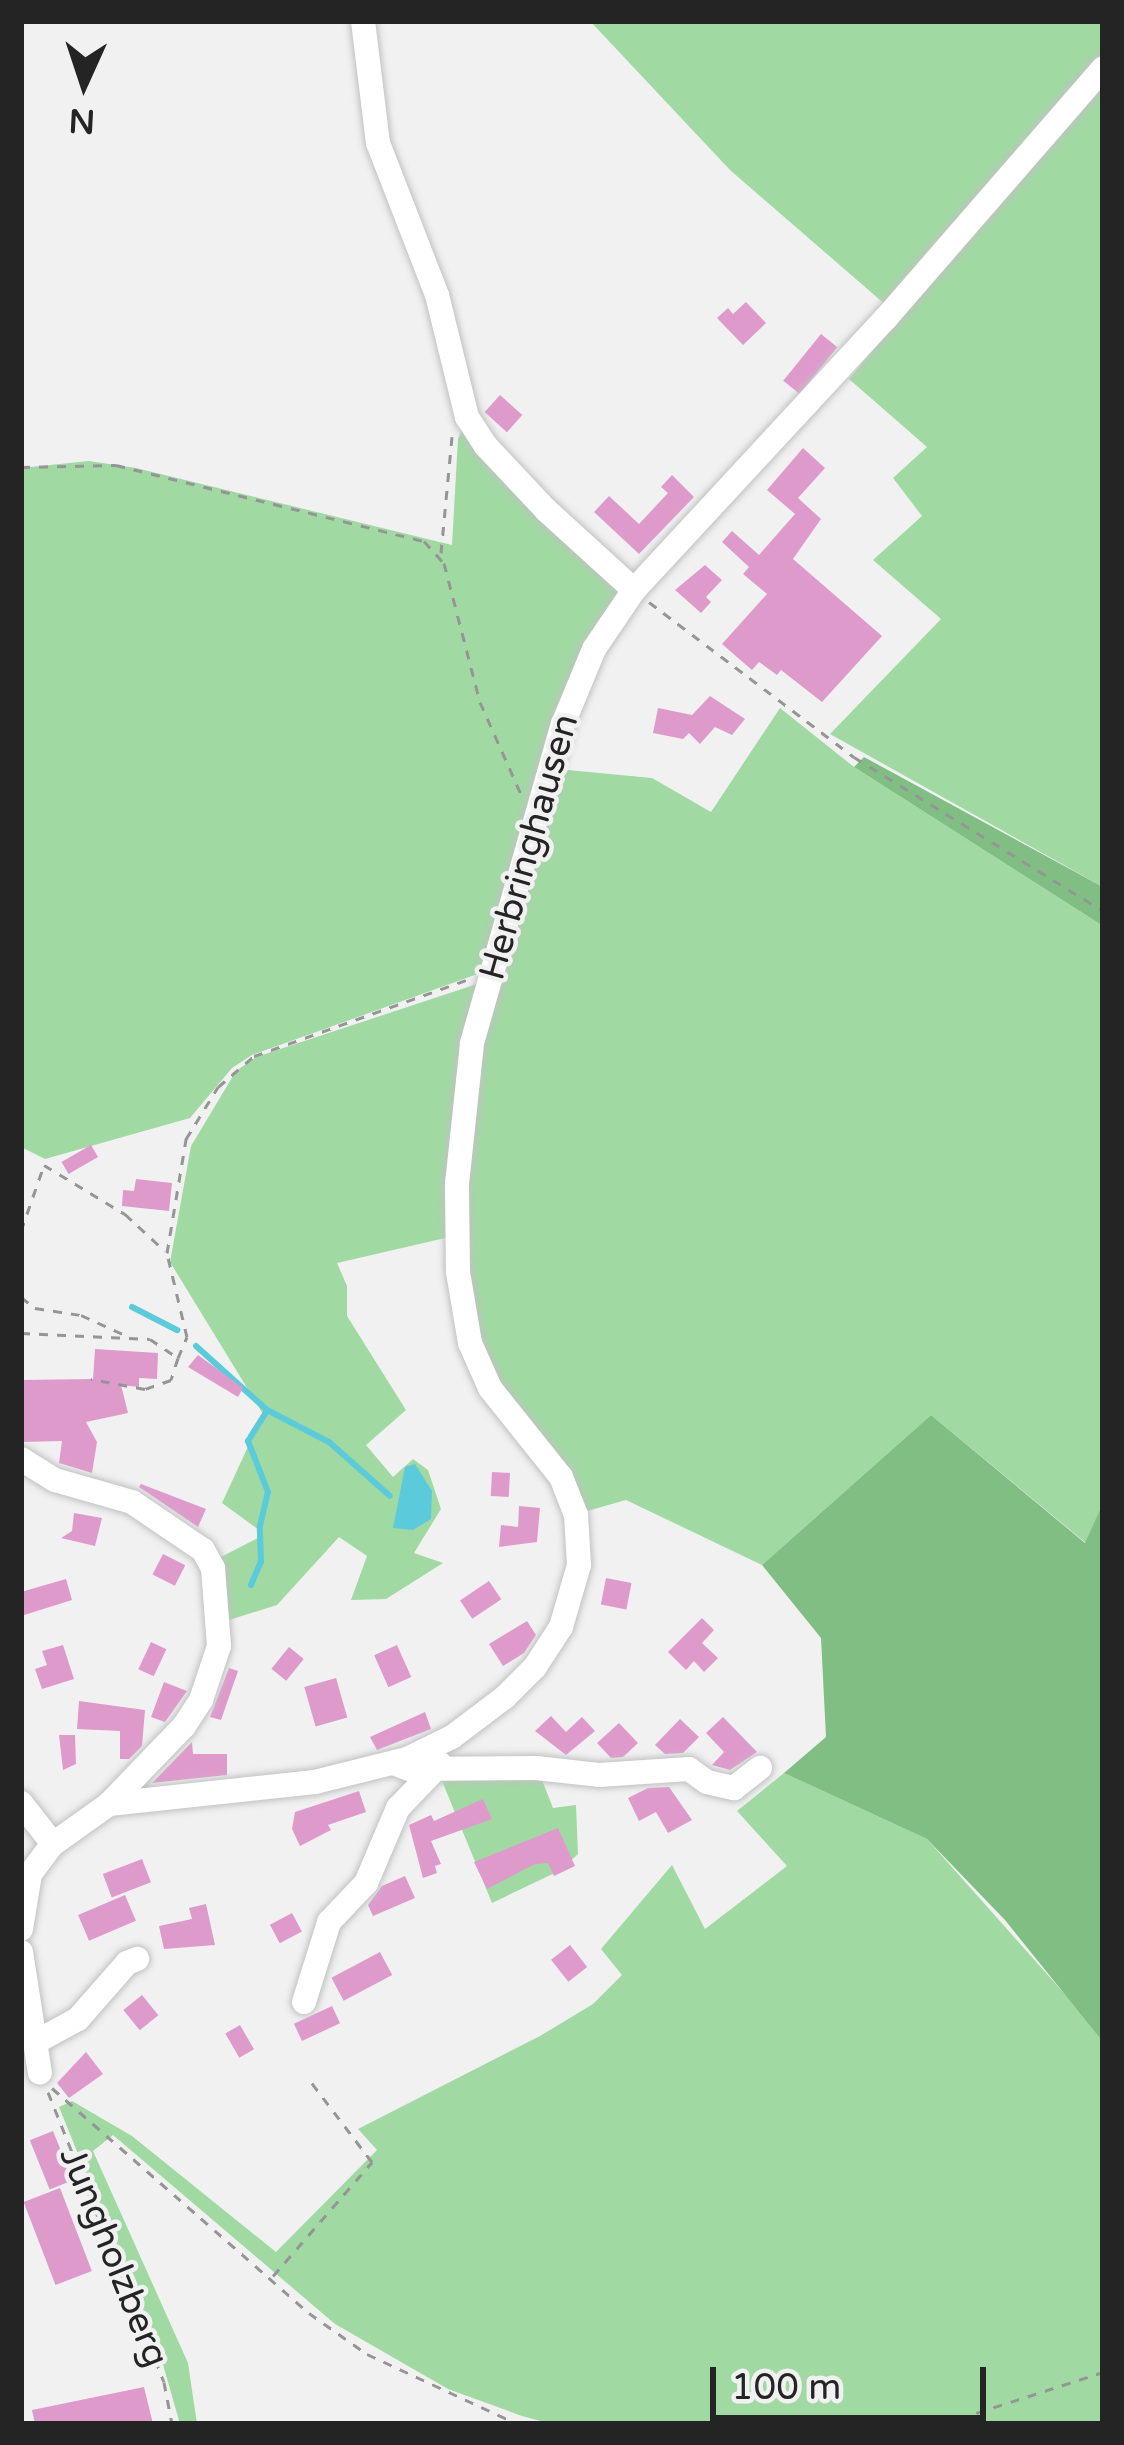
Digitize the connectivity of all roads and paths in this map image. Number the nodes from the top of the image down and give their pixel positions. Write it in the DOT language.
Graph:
graph roads {
  1 [pos="363,21"];
  2 [pos="1103,68"];
  3 [pos="467,417"];
  4 [pos="21,467"];
  5 [pos="440,555"];
  6 [pos="634,590"];
  7 [pos="537,812"];
  8 [pos="1103,911"];
  9 [pos="490,977"];
  10 [pos="21,1231"];
  11 [pos="167,1253"];
  12 [pos="21,1297"];
  13 [pos="21,1333"];
  14 [pos="129,1337"];
  15 [pos="178,1358"];
  16 [pos="91,1379"];
  17 [pos="21,1459"];
  18 [pos="452,1737"];
  19 [pos="396,1764"];
  20 [pos="760,1768"];
  21 [pos="435,1770"];
  22 [pos="21,1804"];
  23 [pos="109,1804"];
  24 [pos="53,1844"];
  25 [pos="26,1875"];
  26 [pos="21,1929"];
  27 [pos="21,1952"];
  28 [pos="137,1959"];
  29 [pos="304,2002"];
  30 [pos="34,2043"];
  31 [pos="40,2073"];
  32 [pos="308,2078"];
  33 [pos="271,2278"];
  34 [pos="1103,2372"];
  35 [pos="172,2424"];
  36 [pos="518,2424"];
  37 [pos="942,2424"];
  1 -- 3 [label="street"];
  2 -- 6 [label="street, Herbringhausen"];
  3 -- 5 [label="path"];
  3 -- 6 [label="street"];
  4 -- 5 [label="path"];
  5 -- 7 [label="path"];
  6 -- 7 [label="street, Herbringhausen"];
  6 -- 8 [label="path"];
  7 -- 9 [label="street, Herbringhausen"];
  9 -- 11 [label="path"];
  9 -- 18 [label="street, Herbringhausen"];
  10 -- 11 [label="path"];
  11 -- 15 [label="path"];
  12 -- 14 [label="path"];
  13 -- 14 [label="path"];
  14 -- 15 [label="path"];
  15 -- 16 [label="path"];
  17 -- 23 [label="street"];
  18 -- 19 [label="street, Herbringhausen"];
  18 -- 21 [label="street, Herbringhausen"];
  19 -- 21 [label="street, Herbringhausen"];
  19 -- 23 [label="street, Herbringhausen"];
  20 -- 21 [label="street, Herbringhausen"];
  21 -- 29 [label="street, Herbringhausen"];
  22 -- 24 [label="street"];
  23 -- 24 [label="street, Herbringhausen"];
  24 -- 25 [label="street, Herbringhausen"];
  25 -- 26 [label="street"];
  27 -- 30 [label="street"];
  28 -- 30 [label="street"];
  30 -- 31 [label="street"];
  31 -- 33 [label="path"];
  31 -- 35 [label="path, Jungholzberg"];
  32 -- 33 [label="path"];
  33 -- 36 [label="path"];
  34 -- 37 [label="path"];
}
